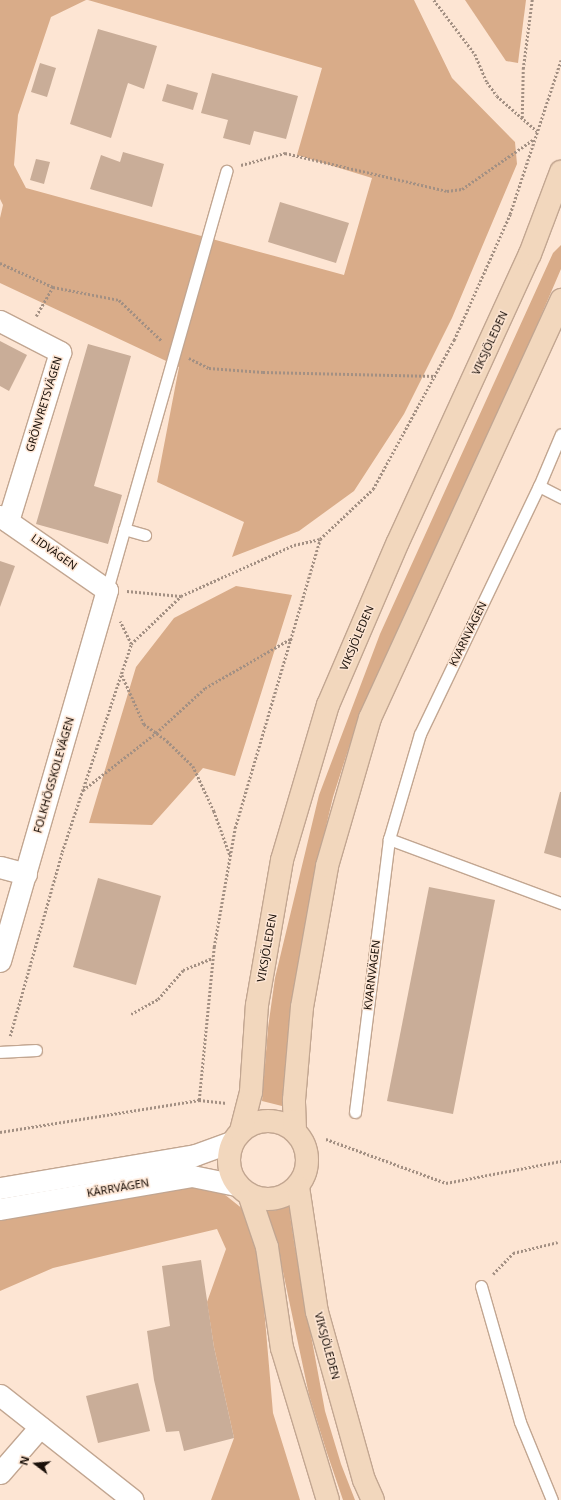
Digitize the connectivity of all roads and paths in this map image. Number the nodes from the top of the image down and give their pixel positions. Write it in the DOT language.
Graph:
graph roads {
  1 [pos="434,0"];
  2 [pos="532,0"];
  3 [pos="561,60"];
  4 [pos="522,118"];
  5 [pos="537,131"];
  6 [pos="534,139"];
  7 [pos="226,172"];
  8 [pos="561,172"];
  9 [pos="561,220"];
  10 [pos="530,254"];
  11 [pos="0,263"];
  12 [pos="53,287"];
  13 [pos="561,300"];
  14 [pos="0,321"];
  15 [pos="25,334"];
  16 [pos="174,351"];
  17 [pos="436,376"];
  18 [pos="561,434"];
  19 [pos="539,486"];
  20 [pos="561,497"];
  21 [pos="4,518"];
  22 [pos="124,529"];
  23 [pos="145,535"];
  24 [pos="320,539"];
  25 [pos="107,590"];
  26 [pos="182,596"];
  27 [pos="292,638"];
  28 [pos="130,644"];
  29 [pos="122,675"];
  30 [pos="156,733"];
  31 [pos="82,791"];
  32 [pos="389,839"];
  33 [pos="230,856"];
  34 [pos="0,867"];
  35 [pos="26,874"];
  36 [pos="561,903"];
  37 [pos="213,958"];
  38 [pos="0,961"];
  39 [pos="131,1014"];
  40 [pos="36,1050"];
  41 [pos="3,1052"];
  42 [pos="199,1100"];
  43 [pos="231,1104"];
  44 [pos="355,1112"];
  45 [pos="295,1131"];
  46 [pos="0,1132"];
  47 [pos="236,1137"];
  48 [pos="326,1139"];
  49 [pos="561,1161"];
  50 [pos="298,1187"];
  51 [pos="0,1188"];
  52 [pos="243,1191"];
  53 [pos="0,1209"];
  54 [pos="558,1242"];
  55 [pos="481,1286"];
  56 [pos="0,1395"];
  57 [pos="40,1427"];
  58 [pos="0,1473"];
  59 [pos="133,1500"];
  60 [pos="328,1500"];
  61 [pos="373,1500"];
  62 [pos="552,1500"];
  1 -- 4 [label="path"];
  2 -- 4 [label="path"];
  3 -- 5 [label="path"];
  4 -- 5 [label="path"];
  5 -- 6 [label="path"];
  6 -- 7 [label="path"];
  6 -- 17 [label="path"];
  7 -- 16 [label="lane"];
  8 -- 10 [label="main road, VIKSJÖLEDEN"];
  9 -- 10 [label="main road"];
  10 -- 47 [label="main road, VIKSJÖLEDEN"];
  11 -- 12 [label="path"];
  12 -- 15 [label="path"];
  12 -- 16 [label="path"];
  13 -- 45 [label="main road"];
  14 -- 15 [label="street, GRÖNVRETSVÄGEN"];
  15 -- 21 [label="street, GRÖNVRETSVÄGEN"];
  16 -- 17 [label="path"];
  16 -- 22 [label="lane"];
  17 -- 24 [label="path"];
  18 -- 19 [label="lane, KVARNVÄGEN"];
  19 -- 20 [label="lane"];
  19 -- 32 [label="lane, KVARNVÄGEN"];
  21 -- 25 [label="street, LIDVÄGEN"];
  22 -- 23 [label="lane"];
  22 -- 25 [label="lane"];
  24 -- 26 [label="path"];
  24 -- 27 [label="path"];
  25 -- 26 [label="path"];
  25 -- 28 [label="path"];
  25 -- 35 [label="street, FOLKHÖGSKOLEVÄGEN"];
  26 -- 28 [label="path"];
  27 -- 30 [label="path"];
  27 -- 33 [label="path"];
  28 -- 29 [label="path"];
  29 -- 30 [label="path"];
  29 -- 31 [label="path"];
  30 -- 31 [label="path"];
  30 -- 33 [label="path"];
  31 -- 41 [label="path"];
  32 -- 36 [label="lane"];
  32 -- 44 [label="lane, KVARNVÄGEN"];
  33 -- 37 [label="path"];
  34 -- 35 [label="street"];
  35 -- 38 [label="street, FOLKHÖGSKOLEVÄGEN"];
  37 -- 39 [label="path"];
  37 -- 42 [label="path"];
  40 -- 41 [label="lane"];
  42 -- 43 [label="path"];
  42 -- 46 [label="path"];
  45 -- 47 [label="main road"];
  45 -- 50 [label="main road"];
  47 -- 51 [label="street, KÄRRVÄGEN"];
  47 -- 52 [label="main road"];
  48 -- 49 [label="path"];
  50 -- 52 [label="main road"];
  50 -- 61 [label="main road, VIKSJÖLEDEN"];
  52 -- 53 [label="street, KÄRRVÄGEN"];
  52 -- 60 [label="main road"];
  54 -- 55 [label="path"];
  55 -- 62 [label="lane"];
  56 -- 57 [label="street"];
  57 -- 58 [label="street"];
  57 -- 59 [label="street"];
}
